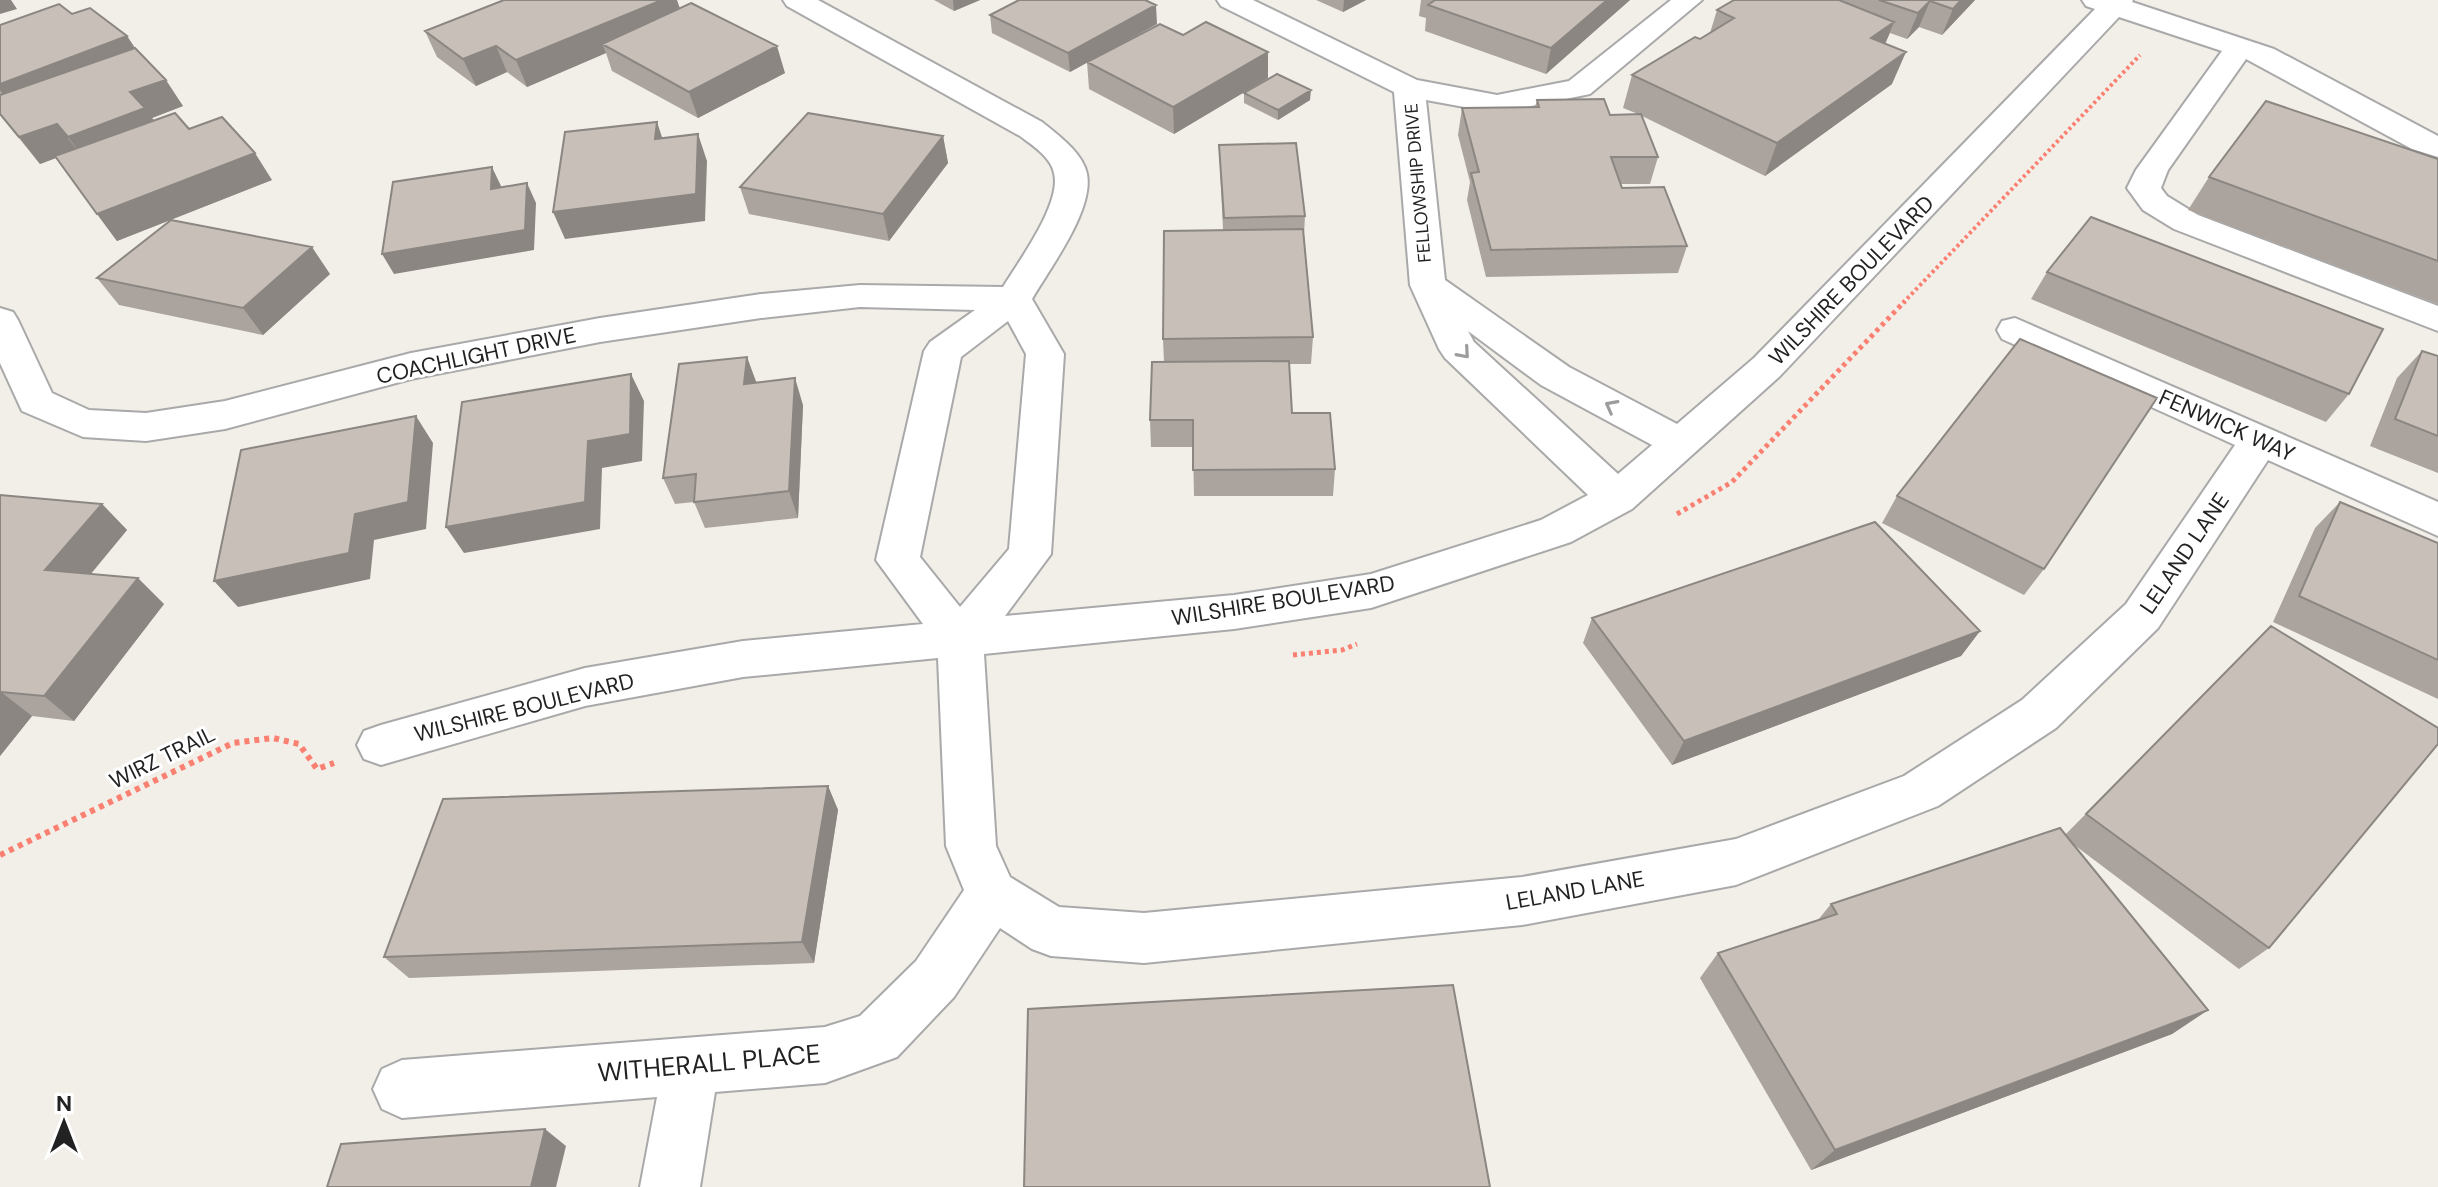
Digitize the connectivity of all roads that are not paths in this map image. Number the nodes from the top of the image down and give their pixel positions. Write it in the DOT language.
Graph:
graph roads {
  1 [pos="797,0"];
  2 [pos="1231,0"];
  3 [pos="1688,0"];
  4 [pos="2109,2"];
  5 [pos="2240,47"];
  6 [pos="1409,88"];
  7 [pos="2438,147"];
  8 [pos="1428,285"];
  9 [pos="1014,299"];
  10 [pos="2438,319"];
  11 [pos="0,320"];
  12 [pos="2015,330"];
  13 [pos="2260,440"];
  14 [pos="1680,443"];
  15 [pos="1617,498"];
  16 [pos="2438,520"];
  17 [pos="960,639"];
  18 [pos="381,745"];
  19 [pos="992,894"];
  20 [pos="691,1066"];
  21 [pos="402,1089"];
  22 [pos="670,1187"];
  1 -- 9 [label="street"];
  2 -- 6 [label="street, FELLOWSHIP DRIVE"];
  3 -- 6 [label="street"];
  4 -- 5 [label="street"];
  4 -- 14 [label="street, WILSHIRE BOULEVARD"];
  5 -- 7 [label="street"];
  5 -- 10 [label="street"];
  6 -- 8 [label="street, FELLOWSHIP DRIVE"];
  14 -- 8 [label="street, FELLOWSHIP DRIVE, one-way"];
  8 -- 15 [label="street, FELLOWSHIP DRIVE, one-way"];
  9 -- 11 [label="street, COACHLIGHT DRIVE"];
  9 -- 17 [label="street"];
  9 -- 17 [label="street"];
  12 -- 13 [label="street, FENWICK WAY"];
  13 -- 16 [label="street, FENWICK WAY"];
  13 -- 19 [label="street, LELAND LANE"];
  14 -- 15 [label="street, WILSHIRE BOULEVARD"];
  15 -- 17 [label="street, WILSHIRE BOULEVARD"];
  17 -- 18 [label="street, WILSHIRE BOULEVARD"];
  17 -- 19 [label="street"];
  19 -- 20 [label="street, WITHERALL PLACE"];
  20 -- 21 [label="street, WITHERALL PLACE"];
  20 -- 22 [label="street"];
}
